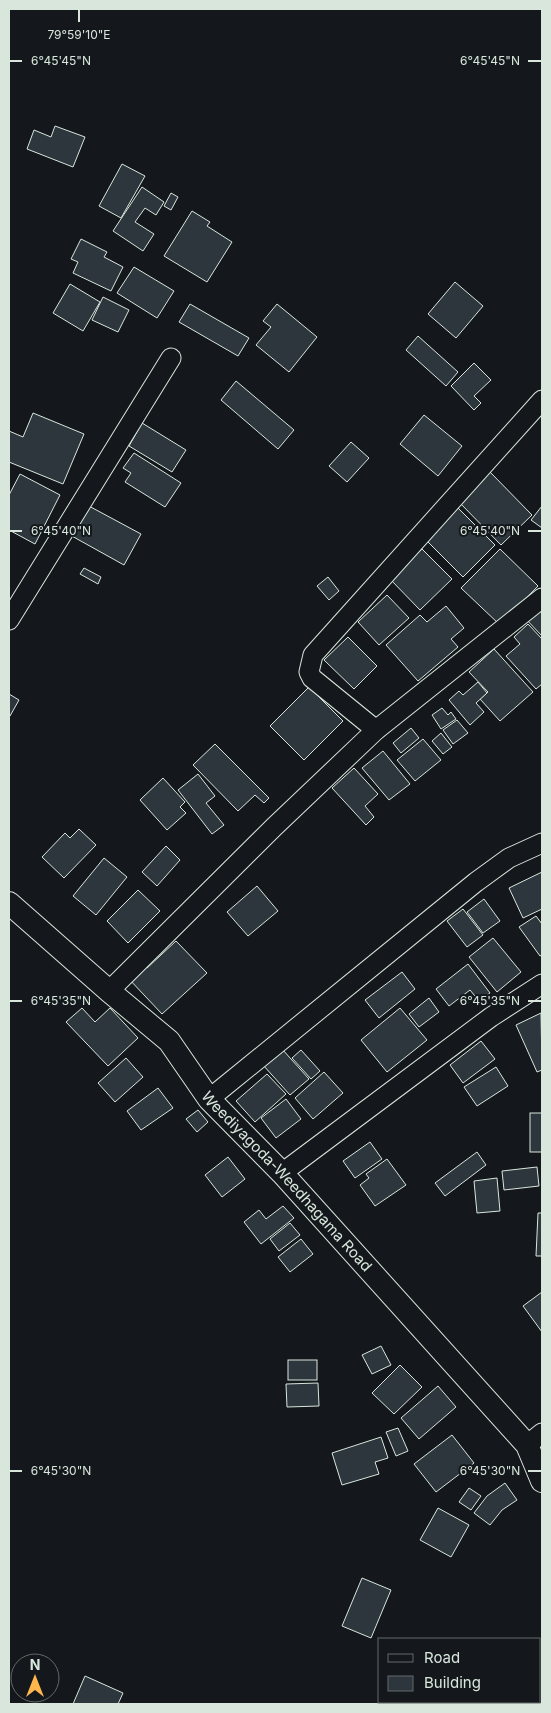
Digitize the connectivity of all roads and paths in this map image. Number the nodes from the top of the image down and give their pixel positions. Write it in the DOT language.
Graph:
graph roads {
  1 [pos="172,358"];
  2 [pos="542,400"];
  3 [pos="542,598"];
  4 [pos="9,620"];
  5 [pos="376,730"];
  6 [pos="542,843"];
  7 [pos="9,903"];
  8 [pos="542,984"];
  9 [pos="109,991"];
  10 [pos="209,1099"];
  11 [pos="282,1173"];
  12 [pos="534,1439"];
  13 [pos="542,1481"];
  1 -- 4 [label="street"];
  2 -- 5 [label="street"];
  3 -- 5 [label="street"];
  5 -- 9 [label="street"];
  6 -- 10 [label="street"];
  7 -- 9 [label="street, Weediyagoda-Weedhagama Road"];
  8 -- 11 [label="street"];
  9 -- 10 [label="street, Weediyagoda-Weedhagama Road"];
  10 -- 11 [label="street, Weediyagoda-Weedhagama Road"];
  11 -- 12 [label="street, Weediyagoda-Weedhagama Road"];
  12 -- 13 [label="street, Weediyagoda-Weedhagama Road"];
}
